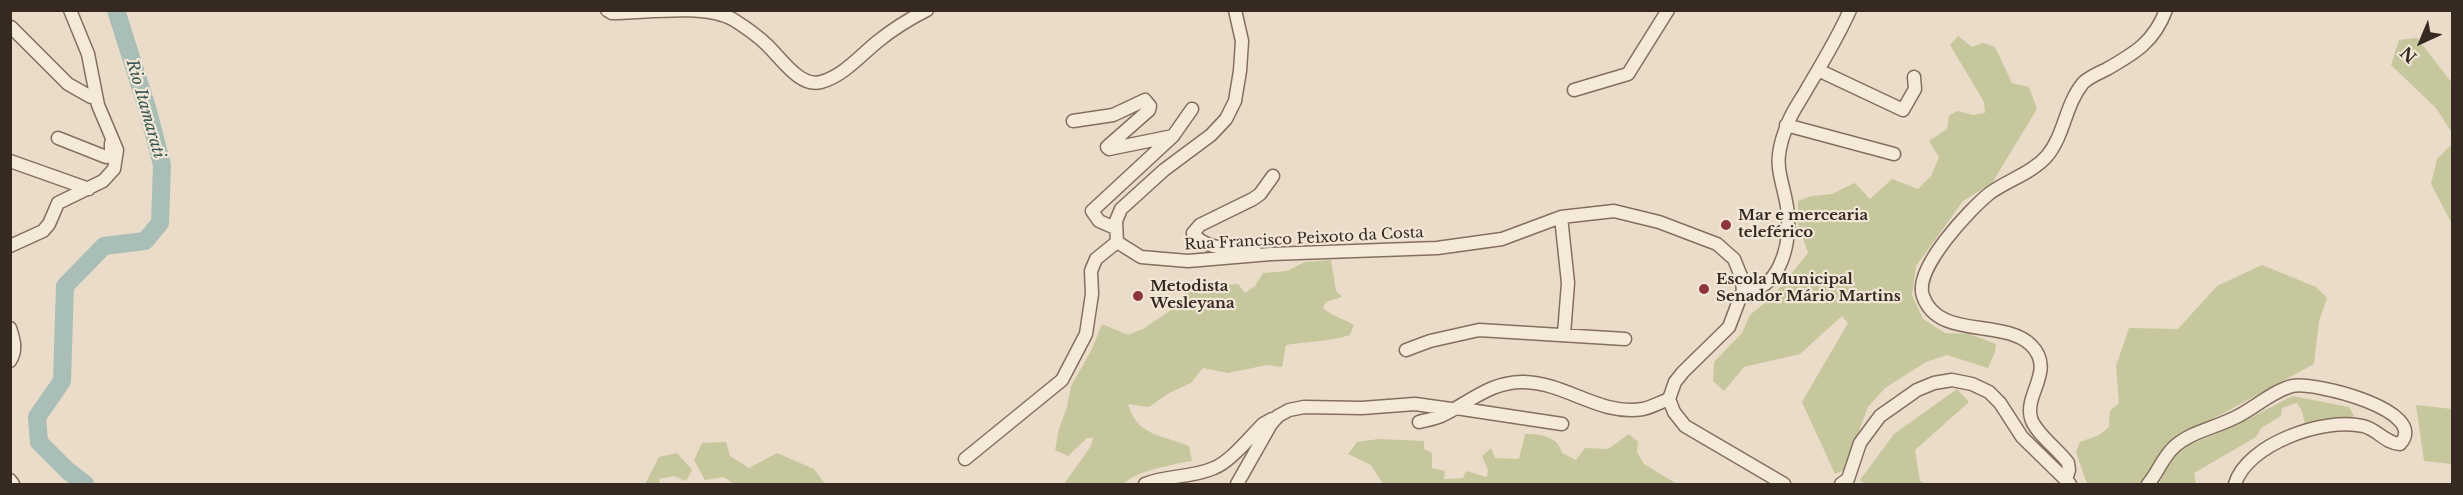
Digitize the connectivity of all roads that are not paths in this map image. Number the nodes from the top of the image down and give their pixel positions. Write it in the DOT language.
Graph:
graph roads {
  1 [pos="70,10"];
  2 [pos="607,10"];
  3 [pos="927,10"];
  4 [pos="1235,10"];
  5 [pos="1668,10"];
  6 [pos="1851,10"];
  7 [pos="2166,10"];
  8 [pos="11,27"];
  9 [pos="88,54"];
  10 [pos="1818,70"];
  11 [pos="1914,77"];
  12 [pos="1575,90"];
  13 [pos="91,97"];
  14 [pos="1192,109"];
  15 [pos="1073,121"];
  16 [pos="1786,124"];
  17 [pos="1173,136"];
  18 [pos="58,138"];
  19 [pos="1894,154"];
  20 [pos="10,161"];
  21 [pos="1273,176"];
  22 [pos="89,189"];
  23 [pos="1561,217"];
  24 [pos="1115,228"];
  25 [pos="1117,242"];
  26 [pos="10,246"];
  27 [pos="1271,254"];
  28 [pos="1743,290"];
  29 [pos="10,328"];
  30 [pos="1564,333"];
  31 [pos="1625,339"];
  32 [pos="1407,350"];
  33 [pos="10,361"];
  34 [pos="1669,399"];
  35 [pos="1454,408"];
  36 [pos="1278,416"];
  37 [pos="1419,422"];
  38 [pos="1562,424"];
  39 [pos="965,459"];
  40 [pos="10,480"];
  41 [pos="2069,482"];
  42 [pos="1847,483"];
  43 [pos="13,484"];
  44 [pos="1145,484"];
  45 [pos="1237,484"];
  46 [pos="1784,484"];
  47 [pos="2148,484"];
  48 [pos="2235,484"];
  1 -- 9 [label="street"];
  2 -- 3 [label="street"];
  4 -- 24 [label="street"];
  5 -- 12 [label="street"];
  6 -- 10 [label="street"];
  7 -- 41 [label="street"];
  8 -- 13 [label="street"];
  9 -- 13 [label="street"];
  9 -- 22 [label="street"];
  10 -- 11 [label="street"];
  10 -- 16 [label="street"];
  13 -- 18 [label="street"];
  14 -- 17 [label="street"];
  15 -- 17 [label="street"];
  16 -- 19 [label="street"];
  16 -- 28 [label="street"];
  17 -- 24 [label="street"];
  20 -- 22 [label="street"];
  21 -- 27 [label="street"];
  22 -- 26 [label="street"];
  23 -- 27 [label="street, Rua Francisco Peixoto da Costa"];
  23 -- 28 [label="street, Rua Francisco Peixoto da Costa"];
  23 -- 30 [label="street"];
  24 -- 25 [label="street"];
  25 -- 27 [label="street, Rua Francisco Peixoto da Costa"];
  25 -- 39 [label="street"];
  28 -- 34 [label="street"];
  29 -- 33 [label="street"];
  30 -- 31 [label="street"];
  30 -- 32 [label="street"];
  34 -- 35 [label="street"];
  34 -- 46 [label="street"];
  35 -- 36 [label="street"];
  35 -- 37 [label="street"];
  35 -- 38 [label="street"];
  36 -- 44 [label="street"];
  36 -- 45 [label="street"];
  40 -- 43 [label="street"];
  41 -- 42 [label="street"];
  47 -- 48 [label="street"];
}
